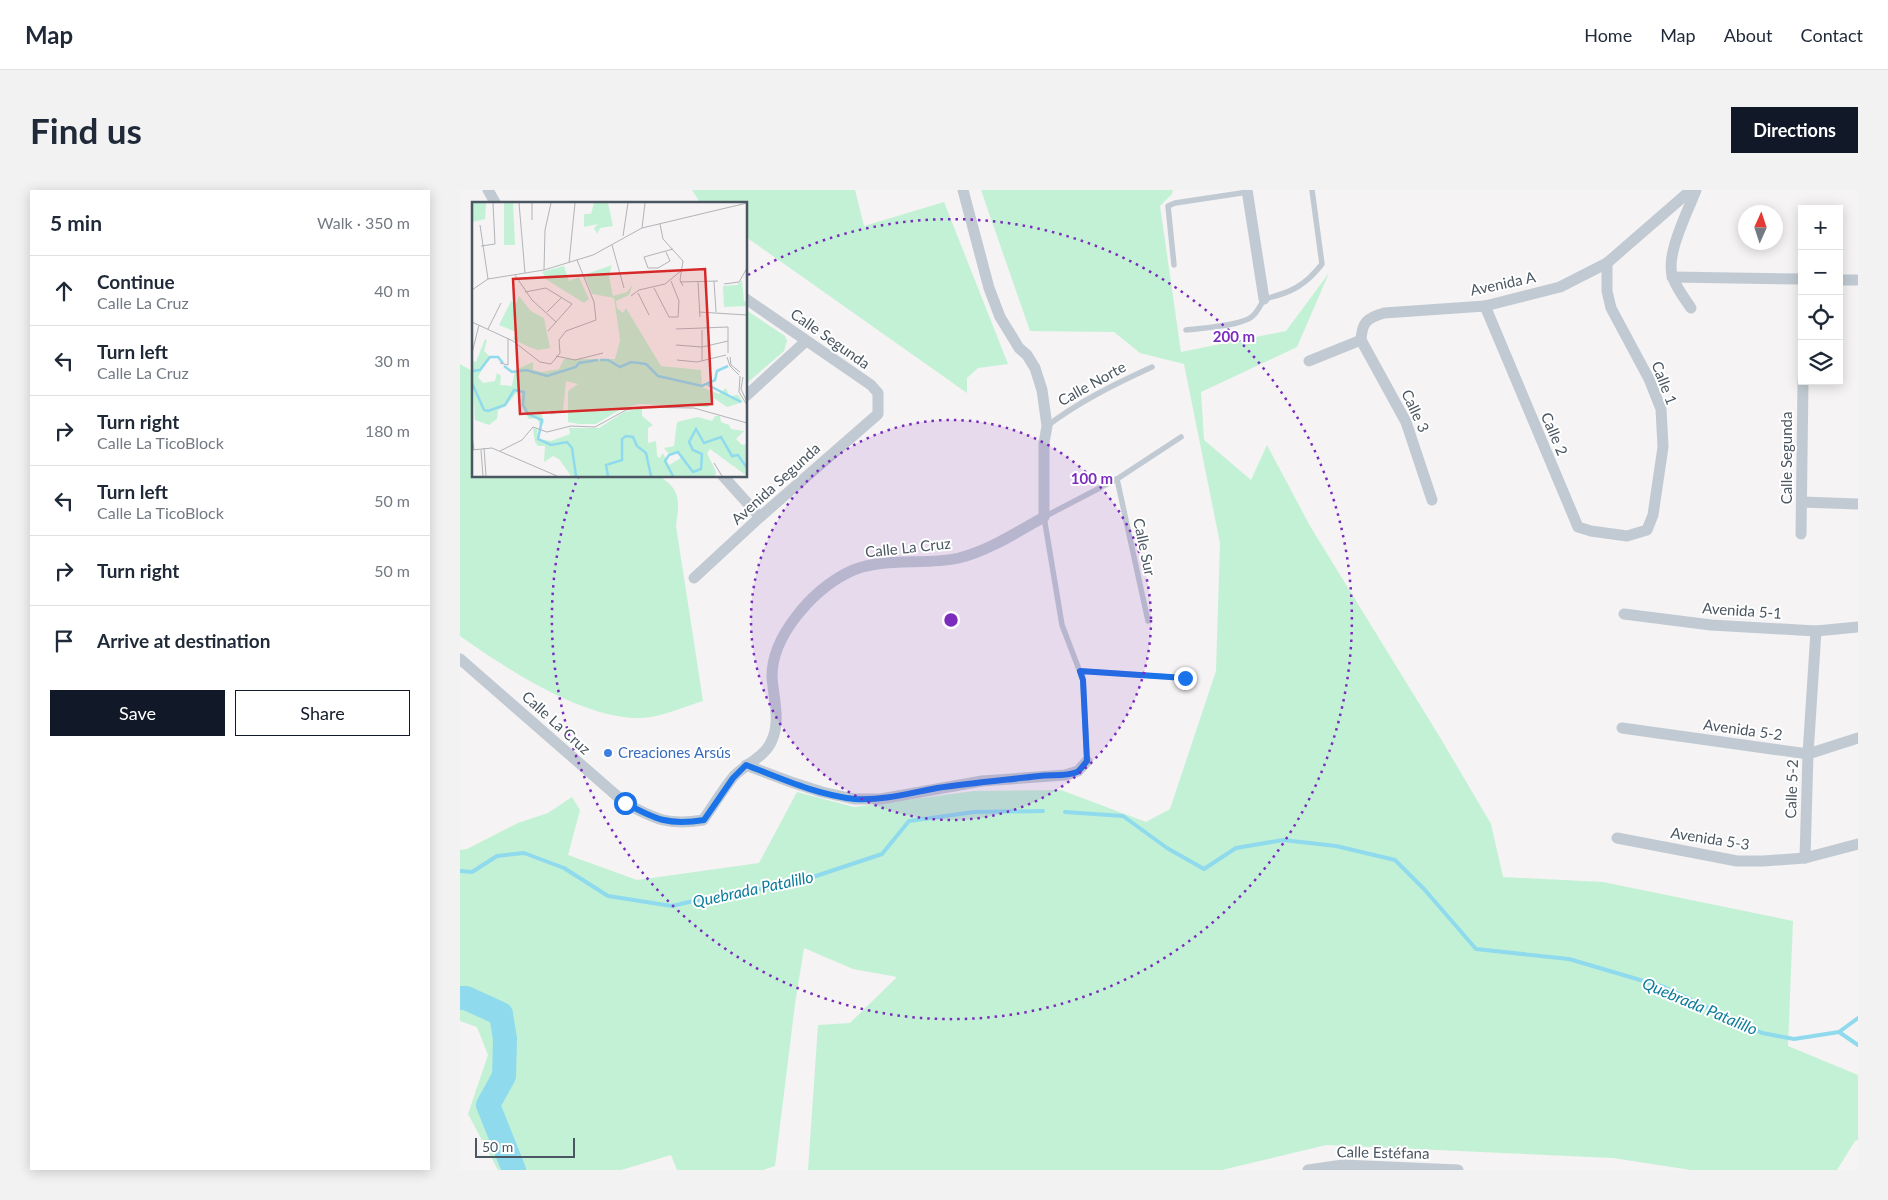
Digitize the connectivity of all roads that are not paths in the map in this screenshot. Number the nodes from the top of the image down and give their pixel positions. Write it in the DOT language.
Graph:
graph roads {
  1 [pos="488,190"];
  2 [pos="963,190"];
  3 [pos="1312,190"];
  4 [pos="1691,190"];
  5 [pos="1696,190"];
  6 [pos="1248,191"];
  7 [pos="495,202"];
  8 [pos="1607,263"];
  9 [pos="1174,265"];
  10 [pos="1672,277"];
  11 [pos="1798,279"];
  12 [pos="1843,280"];
  13 [pos="1858,280"];
  14 [pos="1264,299"];
  15 [pos="748,300"];
  16 [pos="1485,306"];
  17 [pos="1691,308"];
  18 [pos="1186,330"];
  19 [pos="1361,340"];
  20 [pos="806,341"];
  21 [pos="1309,361"];
  22 [pos="1152,367"];
  23 [pos="1803,385"];
  24 [pos="748,394"];
  25 [pos="878,414"];
  26 [pos="1047,426"];
  27 [pos="1181,437"];
  28 [pos="725,478"];
  29 [pos="1117,479"];
  30 [pos="1432,500"];
  31 [pos="1802,502"];
  32 [pos="1858,504"];
  33 [pos="760,517"];
  34 [pos="1044,517"];
  35 [pos="1801,534"];
  36 [pos="1627,536"];
  37 [pos="694,578"];
  38 [pos="1624,614"];
  39 [pos="1148,621"];
  40 [pos="1858,626"];
  41 [pos="1816,631"];
  42 [pos="460,659"];
  43 [pos="1080,671"];
  44 [pos="1185,678"];
  45 [pos="1622,728"];
  46 [pos="1858,738"];
  47 [pos="1808,754"];
  48 [pos="1087,761"];
  49 [pos="746,765"];
  50 [pos="1617,838"];
  51 [pos="1858,844"];
  52 [pos="1805,858"];
  53 [pos="1308,1170"];
  54 [pos="1458,1170"];
  1 -- 7 [label="street"];
  2 -- 26 [label="street"];
  3 -- 14 [label="lane"];
  4 -- 8 [label="street, Avenida A"];
  5 -- 10 [label="street"];
  6 -- 9 [label="lane"];
  6 -- 14 [label="street"];
  8 -- 16 [label="street, Avenida A"];
  8 -- 36 [label="street, Calle 1"];
  10 -- 11 [label="street"];
  10 -- 17 [label="street"];
  12 -- 13 [label="street"];
  14 -- 18 [label="lane"];
  15 -- 20 [label="street, Calle Segunda"];
  16 -- 19 [label="street, Avenida A"];
  16 -- 36 [label="street, Calle 2"];
  19 -- 21 [label="street"];
  19 -- 30 [label="street, Calle 3"];
  20 -- 24 [label="street"];
  20 -- 25 [label="street, Calle Segunda"];
  22 -- 26 [label="lane, Calle Norte"];
  23 -- 31 [label="street, Calle Segunda"];
  25 -- 33 [label="street, Avenida Segunda"];
  26 -- 34 [label="street"];
  27 -- 29 [label="lane"];
  28 -- 33 [label="street"];
  29 -- 34 [label="lane"];
  29 -- 39 [label="lane, Calle Sur"];
  31 -- 32 [label="street"];
  31 -- 35 [label="street, Calle Segunda"];
  33 -- 37 [label="street, Avenida Segunda"];
  34 -- 43 [label="lane"];
  34 -- 49 [label="street, Calle La Cruz"];
  38 -- 41 [label="street, Avenida 5-1"];
  40 -- 41 [label="street, Avenida 5-1"];
  41 -- 47 [label="street, Calle 5-2"];
  42 -- 49 [label="street, Calle La Cruz"];
  43 -- 44 [label="lane"];
  43 -- 48 [label="lane"];
  45 -- 47 [label="street, Avenida 5-2"];
  46 -- 47 [label="street, Avenida 5-2"];
  47 -- 52 [label="street, Calle 5-2"];
  48 -- 49 [label="street"];
  50 -- 52 [label="street, Avenida 5-3"];
  51 -- 52 [label="street, Avenida 5-3"];
  53 -- 54 [label="street, Calle Estéfana"];
}
